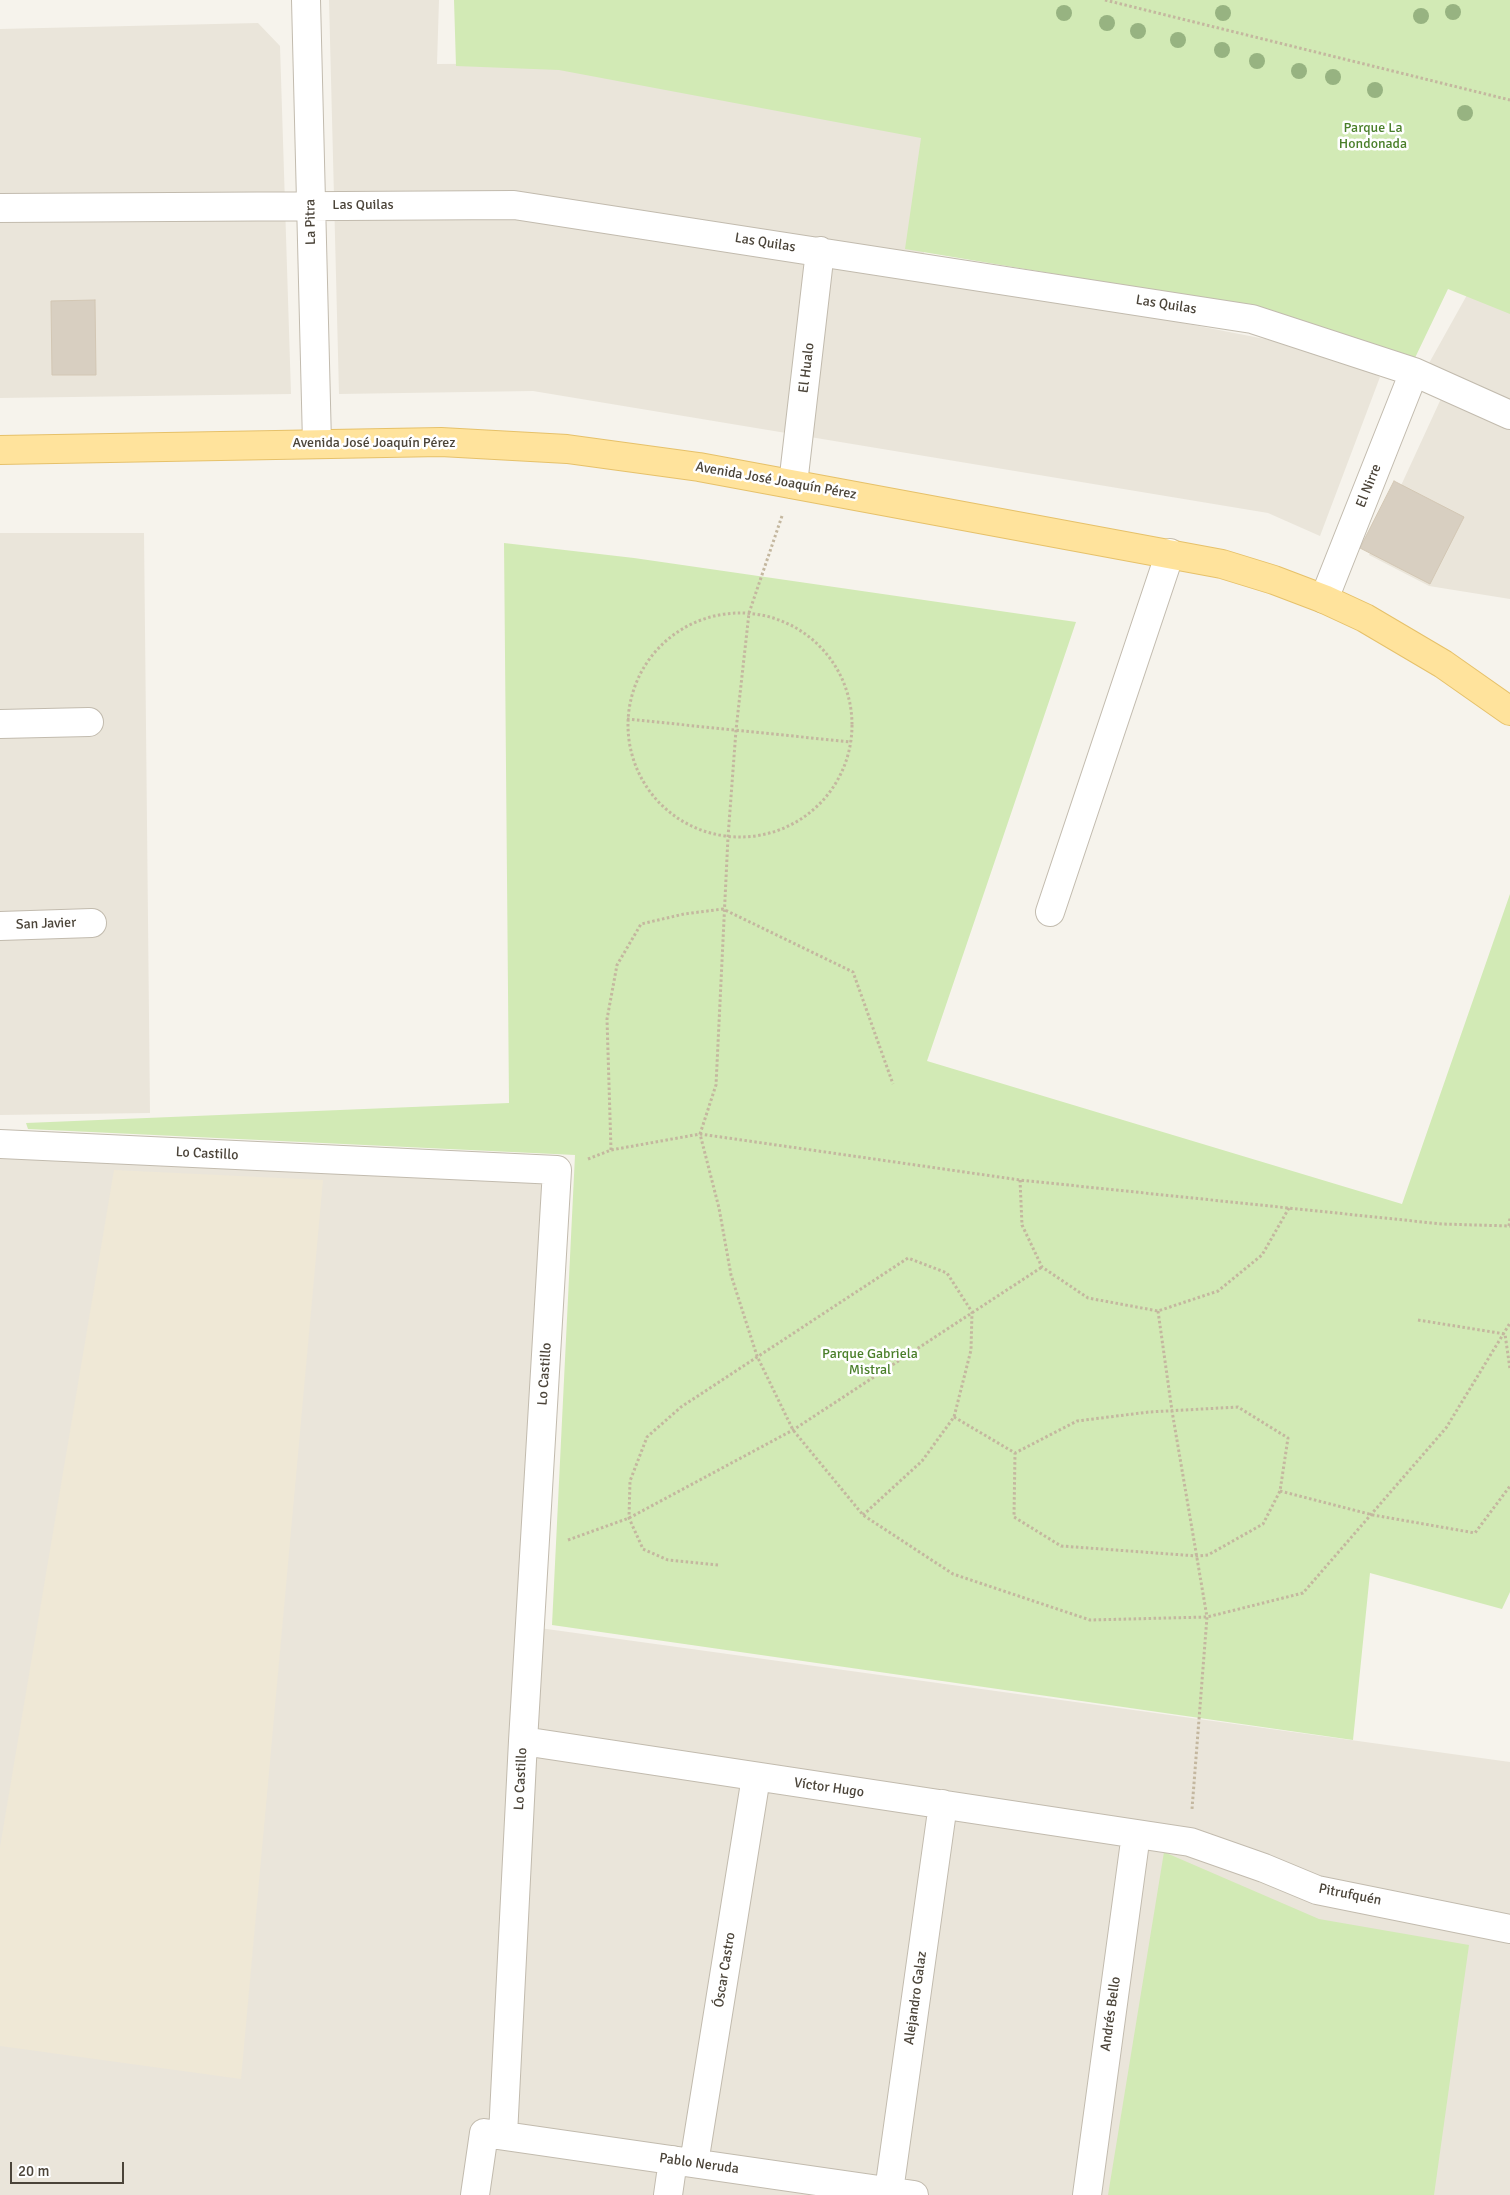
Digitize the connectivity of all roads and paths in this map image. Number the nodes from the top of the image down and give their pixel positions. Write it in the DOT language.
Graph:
graph roads {
  1 [pos="306,0"];
  2 [pos="1105,0"];
  3 [pos="1510,100"];
  4 [pos="311,204"];
  5 [pos="0,208"];
  6 [pos="820,251"];
  7 [pos="1414,372"];
  8 [pos="1510,415"];
  9 [pos="317,443"];
  10 [pos="0,450"];
  11 [pos="793,484"];
  12 [pos="1170,553"];
  13 [pos="1324,599"];
  14 [pos="749,613"];
  15 [pos="1510,711"];
  16 [pos="627,719"];
  17 [pos="89,722"];
  18 [pos="0,724"];
  19 [pos="736,730"];
  20 [pos="851,742"];
  21 [pos="728,837"];
  22 [pos="723,909"];
  23 [pos="1050,912"];
  24 [pos="92,923"];
  25 [pos="0,926"];
  26 [pos="893,1084"];
  27 [pos="700,1134"];
  28 [pos="0,1144"];
  29 [pos="611,1150"];
  30 [pos="558,1170"];
  31 [pos="1020,1180"];
  32 [pos="1289,1208"];
  33 [pos="1510,1217"];
  34 [pos="1509,1226"];
  35 [pos="1042,1267"];
  36 [pos="1158,1311"];
  37 [pos="972,1312"];
  38 [pos="1418,1320"];
  39 [pos="1510,1324"];
  40 [pos="1505,1334"];
  41 [pos="757,1356"];
  42 [pos="1510,1369"];
  43 [pos="1172,1411"];
  44 [pos="954,1417"];
  45 [pos="793,1430"];
  46 [pos="1015,1453"];
  47 [pos="1510,1486"];
  48 [pos="1280,1490"];
  49 [pos="863,1515"];
  50 [pos="1373,1515"];
  51 [pos="629,1518"];
  52 [pos="534,1553"];
  53 [pos="1197,1556"];
  54 [pos="718,1565"];
  55 [pos="1207,1617"];
  56 [pos="523,1740"];
  57 [pos="756,1777"];
  58 [pos="943,1804"];
  59 [pos="1136,1834"];
  60 [pos="1190,1842"];
  61 [pos="1510,1929"];
  62 [pos="493,2134"];
  63 [pos="684,2161"];
  64 [pos="883,2192"];
  65 [pos="475,2195"];
  66 [pos="668,2195"];
  67 [pos="1087,2195"];
  1 -- 4 [label="street, La Pitra"];
  2 -- 3 [label="path"];
  4 -- 5 [label="street, Las Quilas"];
  4 -- 6 [label="street, Las Quilas"];
  4 -- 9 [label="street, La Pitra"];
  6 -- 7 [label="street, Las Quilas"];
  6 -- 11 [label="street, El Hualo"];
  7 -- 8 [label="street, Las Quilas"];
  7 -- 13 [label="street, El Nirre"];
  9 -- 10 [label="main road, Avenida José Joaquín Pérez"];
  9 -- 11 [label="main road, Avenida José Joaquín Pérez"];
  11 -- 12 [label="main road, Avenida José Joaquín Pérez"];
  11 -- 14 [label="path"];
  12 -- 13 [label="main road, Avenida José Joaquín Pérez"];
  12 -- 23 [label="street"];
  13 -- 15 [label="main road, Avenida José Joaquín Pérez"];
  14 -- 16 [label="path"];
  14 -- 19 [label="path"];
  14 -- 20 [label="path"];
  16 -- 19 [label="path"];
  16 -- 21 [label="path"];
  17 -- 18 [label="street"];
  19 -- 20 [label="path"];
  19 -- 21 [label="path"];
  20 -- 21 [label="path"];
  21 -- 22 [label="path"];
  22 -- 26 [label="path"];
  22 -- 27 [label="path"];
  22 -- 29 [label="path"];
  24 -- 25 [label="street, San Javier"];
  27 -- 29 [label="path"];
  27 -- 31 [label="path"];
  27 -- 41 [label="path"];
  28 -- 30 [label="street, Lo Castillo"];
  29 -- 30 [label="path"];
  30 -- 52 [label="street, Lo Castillo"];
  31 -- 32 [label="path"];
  31 -- 35 [label="path"];
  32 -- 34 [label="path"];
  32 -- 36 [label="path"];
  33 -- 34 [label="path"];
  35 -- 36 [label="path"];
  35 -- 37 [label="path"];
  36 -- 43 [label="path"];
  37 -- 41 [label="path"];
  37 -- 44 [label="path"];
  37 -- 45 [label="path"];
  38 -- 40 [label="path"];
  39 -- 40 [label="path"];
  40 -- 42 [label="path"];
  40 -- 50 [label="path"];
  41 -- 45 [label="path"];
  41 -- 51 [label="path"];
  43 -- 46 [label="path"];
  43 -- 48 [label="path"];
  43 -- 53 [label="path"];
  44 -- 46 [label="path"];
  44 -- 49 [label="path"];
  45 -- 49 [label="path"];
  45 -- 51 [label="path"];
  46 -- 53 [label="path"];
  47 -- 50 [label="path"];
  48 -- 50 [label="path"];
  48 -- 53 [label="path"];
  49 -- 55 [label="path"];
  50 -- 55 [label="path"];
  51 -- 52 [label="path"];
  51 -- 54 [label="path"];
  52 -- 56 [label="street, Lo Castillo"];
  53 -- 55 [label="path"];
  55 -- 60 [label="path"];
  56 -- 57 [label="street, Víctor Hugo"];
  56 -- 62 [label="street, Lo Castillo"];
  57 -- 58 [label="street, Víctor Hugo"];
  57 -- 63 [label="street, Óscar Castro"];
  58 -- 59 [label="street, Víctor Hugo"];
  58 -- 64 [label="street, Alejandro Galaz"];
  59 -- 60 [label="street, Pitrufquén"];
  59 -- 67 [label="street, Andrés Bello"];
  60 -- 61 [label="street, Pitrufquén"];
  62 -- 63 [label="street, Pablo Neruda"];
  62 -- 65 [label="street, Lo Castillo"];
  63 -- 64 [label="street, Pablo Neruda"];
  63 -- 66 [label="street, Óscar Castro"];
}
